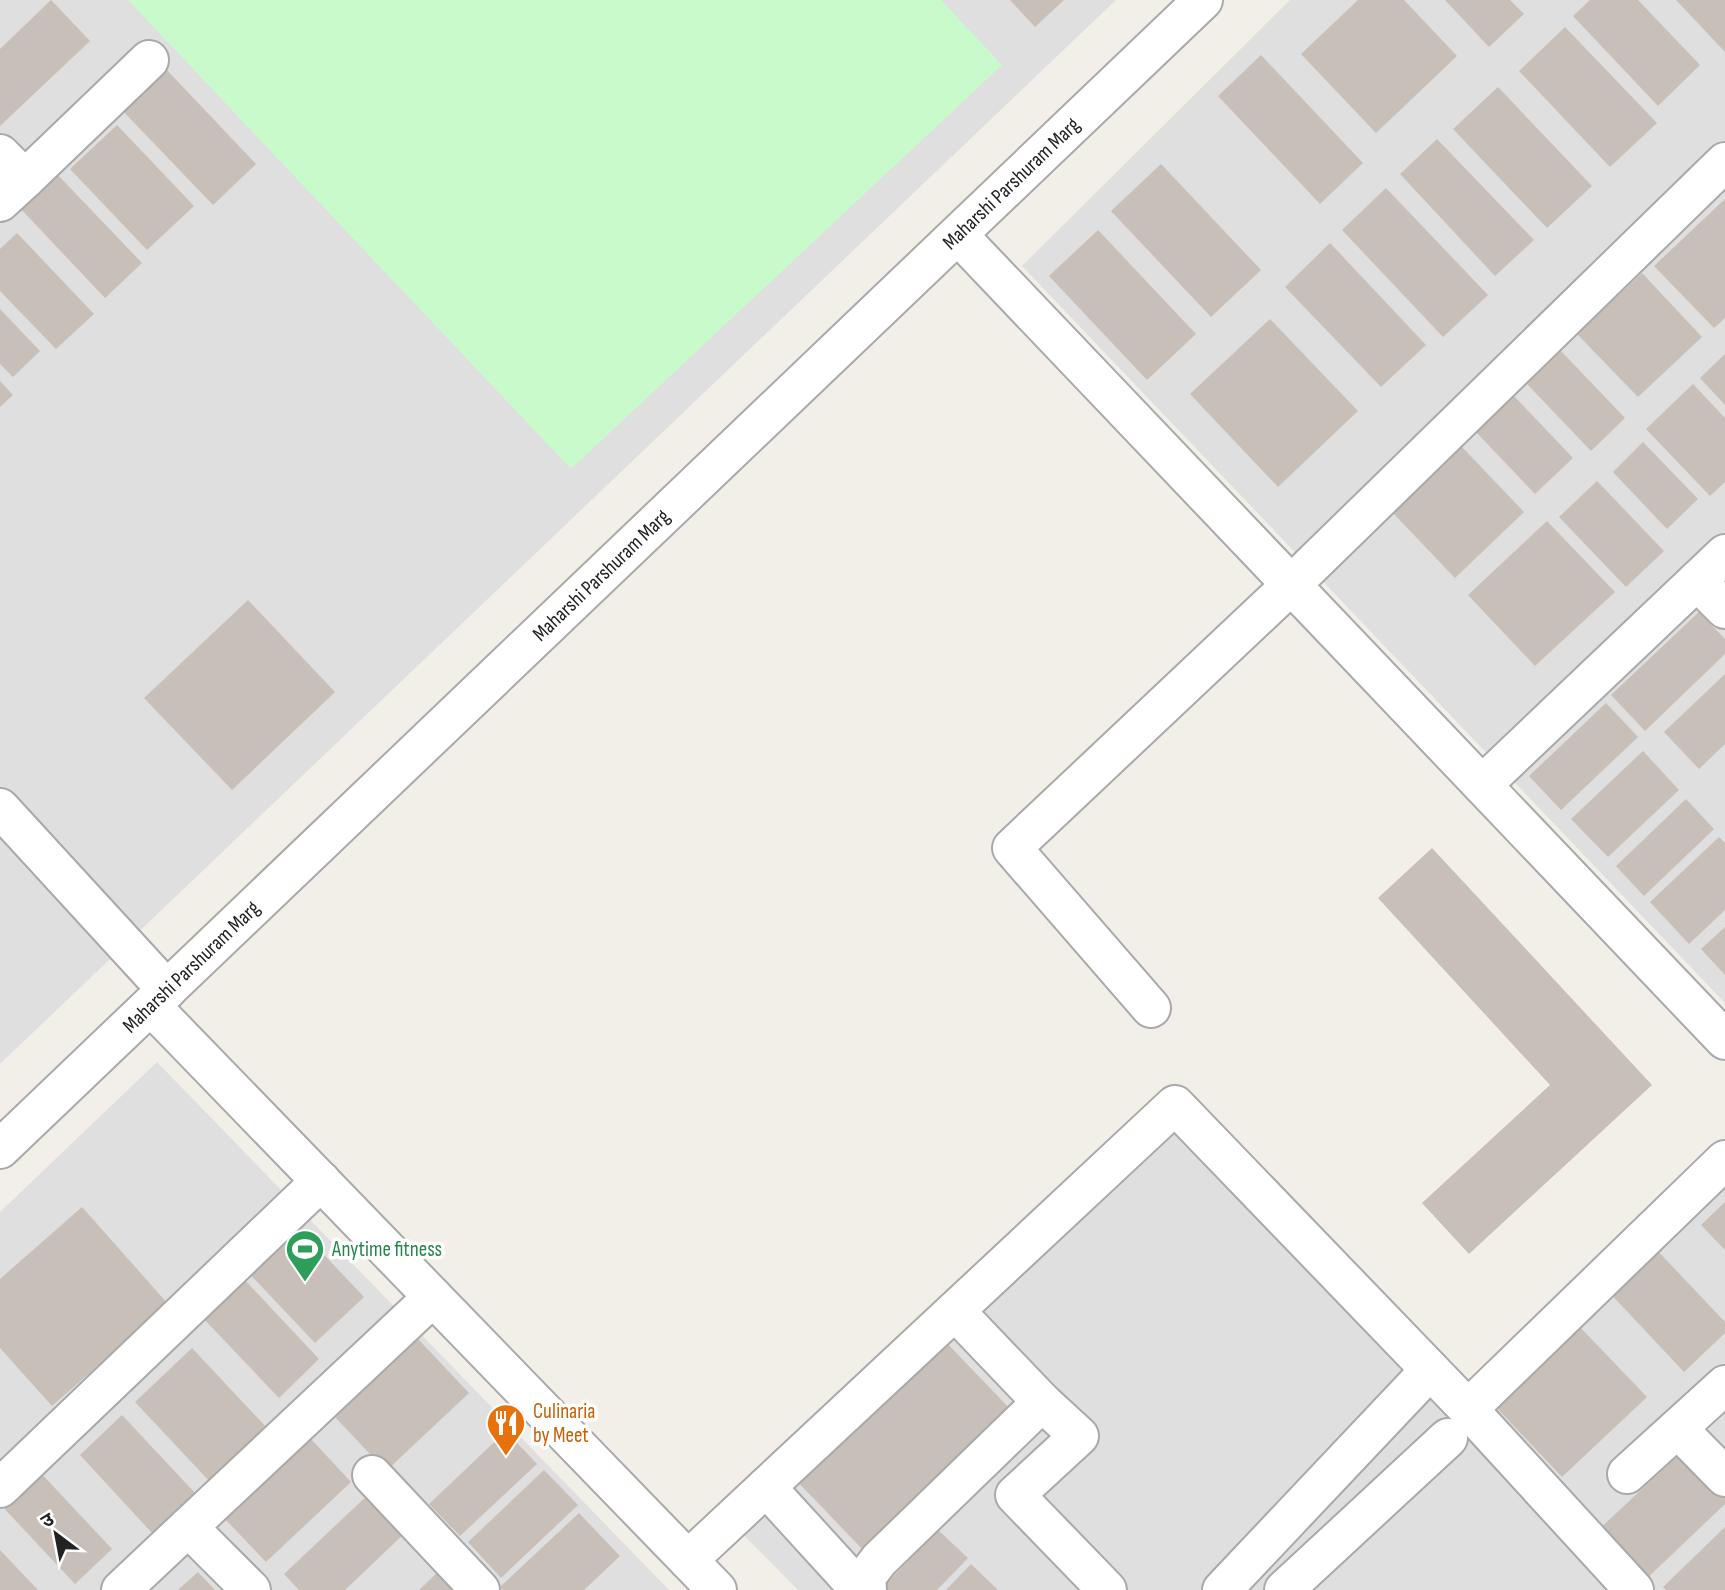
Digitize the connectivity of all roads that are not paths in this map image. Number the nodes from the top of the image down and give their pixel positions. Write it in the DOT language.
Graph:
graph roads {
  1 [pos="1203,0"];
  2 [pos="149,60"];
  3 [pos="1725,162"];
  4 [pos="8,179"];
  5 [pos="958,235"];
  6 [pos="1725,554"];
  7 [pos="1697,580"];
  8 [pos="1291,585"];
  9 [pos="1725,609"];
  10 [pos="1482,785"];
  11 [pos="6,825"];
  12 [pos="159,998"];
  13 [pos="1151,1008"];
  14 [pos="1725,1040"];
  15 [pos="0,1149"];
  16 [pos="1725,1160"];
  17 [pos="321,1181"];
  18 [pos="433,1297"];
  19 [pos="955,1311"];
  20 [pos="1430,1370"];
  21 [pos="1725,1385"];
  22 [pos="1042,1402"];
  23 [pos="1458,1424"];
  24 [pos="1678,1429"];
  25 [pos="1627,1474"];
  26 [pos="372,1475"];
  27 [pos="1725,1478"];
  28 [pos="766,1487"];
  29 [pos="0,1488"];
  30 [pos="188,1527"];
  31 [pos="688,1560"];
  32 [pos="121,1590"];
  33 [pos="251,1590"];
  34 [pos="480,1590"];
  35 [pos="717,1590"];
  36 [pos="860,1590"];
  37 [pos="867,1590"];
  38 [pos="1107,1590"];
  39 [pos="1222,1590"];
  40 [pos="1284,1590"];
  41 [pos="1634,1590"];
  1 -- 5 [label="street, Maharshi Parshuram Marg"];
  2 -- 4 [label="street"];
  3 -- 8 [label="street"];
  5 -- 8 [label="street"];
  5 -- 12 [label="street, Maharshi Parshuram Marg"];
  6 -- 7 [label="street"];
  7 -- 9 [label="street"];
  7 -- 10 [label="street"];
  8 -- 10 [label="street"];
  8 -- 13 [label="street"];
  10 -- 14 [label="street"];
  11 -- 12 [label="street"];
  12 -- 15 [label="street, Maharshi Parshuram Marg"];
  12 -- 17 [label="street"];
  16 -- 23 [label="street"];
  17 -- 18 [label="street"];
  17 -- 29 [label="street"];
  18 -- 30 [label="street"];
  18 -- 31 [label="street"];
  19 -- 20 [label="street"];
  19 -- 22 [label="street"];
  19 -- 28 [label="street"];
  20 -- 23 [label="street"];
  20 -- 39 [label="street"];
  21 -- 24 [label="street"];
  22 -- 37 [label="street"];
  22 -- 38 [label="street"];
  23 -- 40 [label="street"];
  23 -- 41 [label="street"];
  24 -- 25 [label="street"];
  24 -- 27 [label="street"];
  26 -- 34 [label="street"];
  28 -- 31 [label="street"];
  28 -- 36 [label="street"];
  30 -- 32 [label="street"];
  30 -- 33 [label="street"];
  31 -- 35 [label="street"];
}
